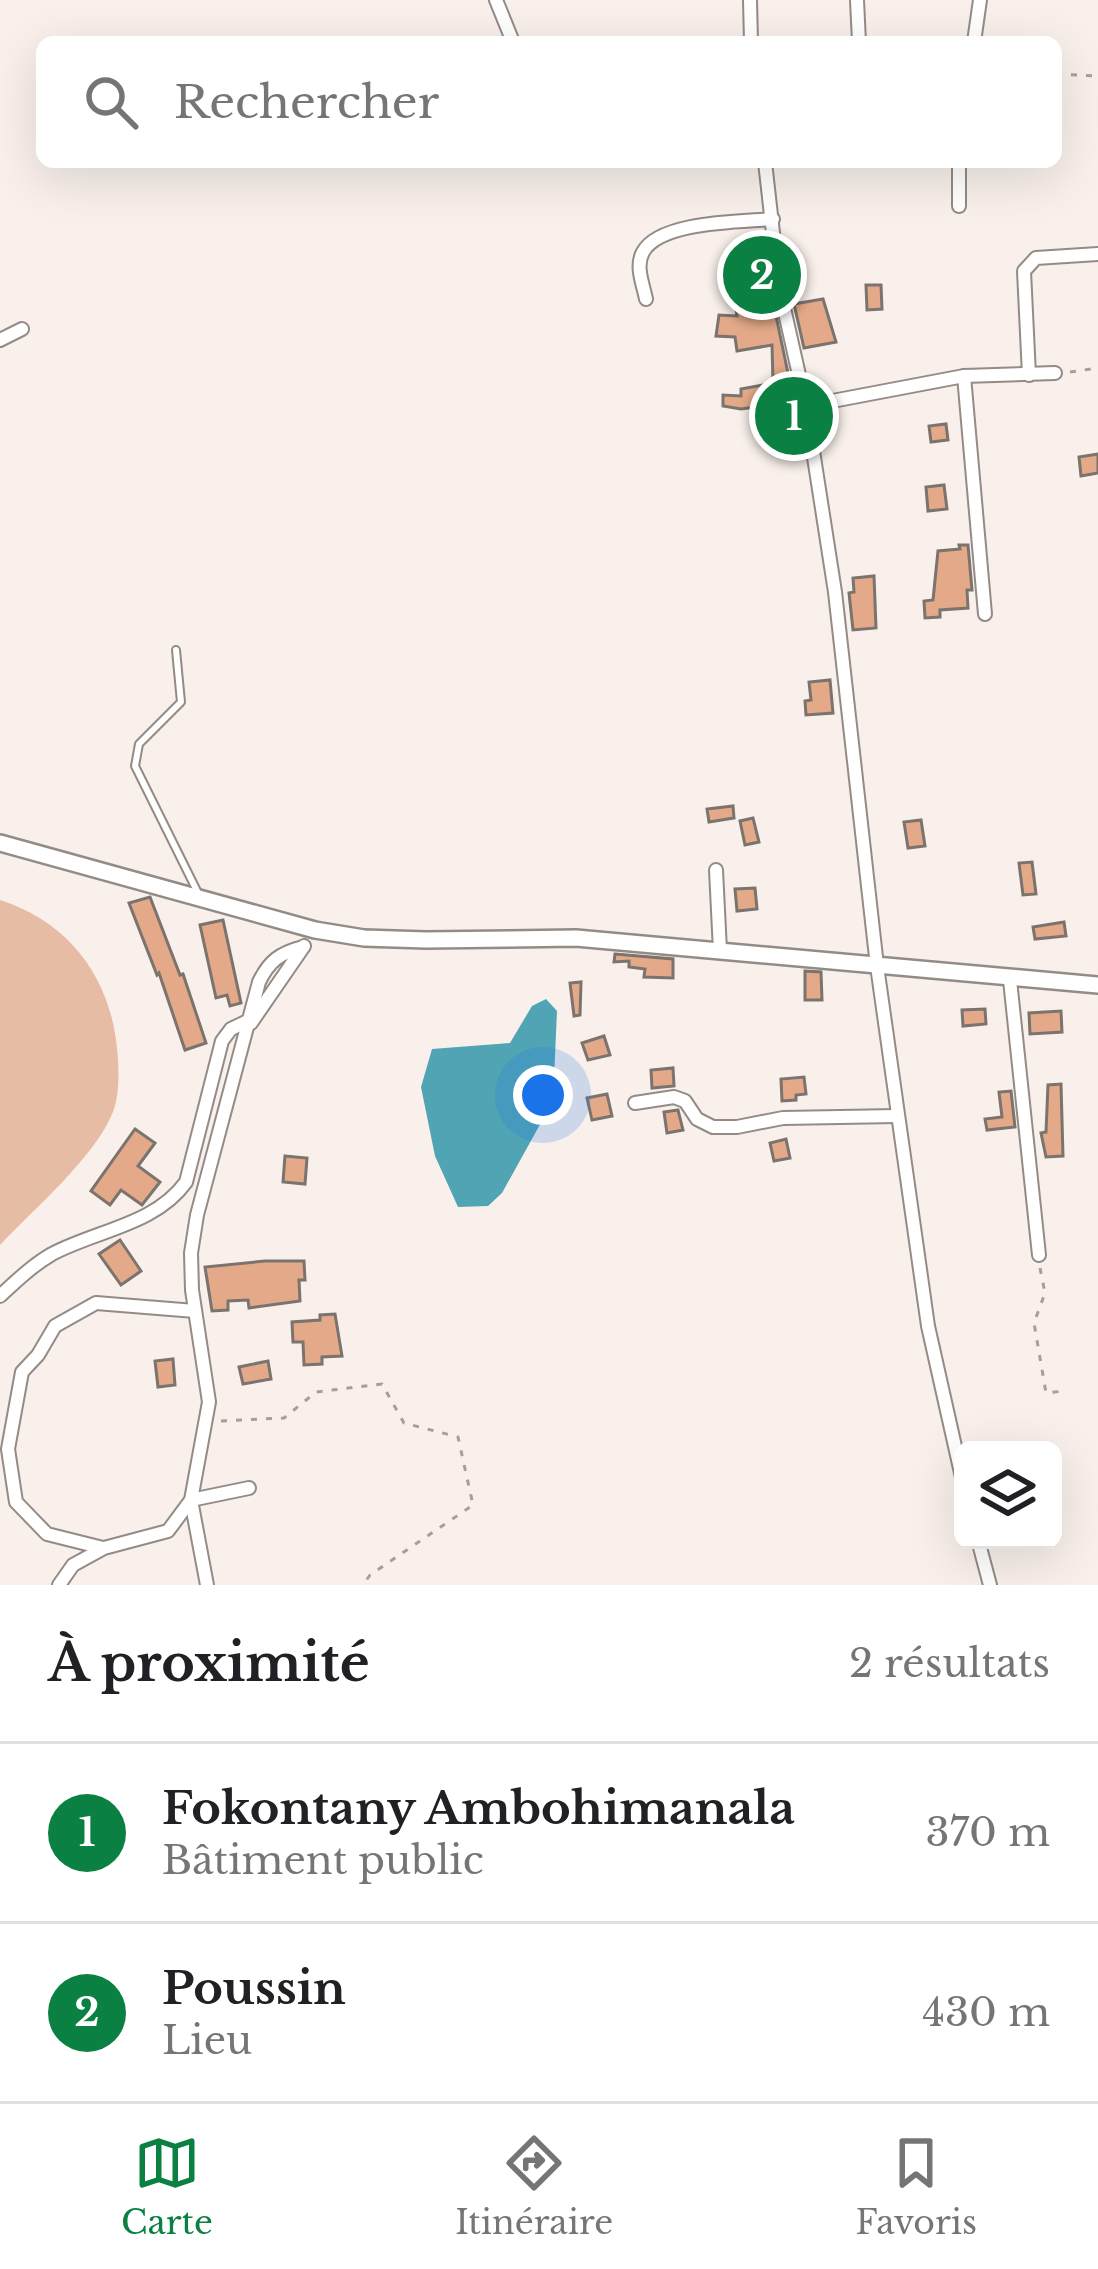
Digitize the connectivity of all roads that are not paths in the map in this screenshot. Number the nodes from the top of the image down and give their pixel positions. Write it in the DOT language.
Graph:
graph roads {
  1 [pos="496,0"];
  2 [pos="750,0"];
  3 [pos="857,0"];
  4 [pos="980,0"];
  5 [pos="511,36"];
  6 [pos="751,36"];
  7 [pos="859,36"];
  8 [pos="975,36"];
  9 [pos="766,168"];
  10 [pos="959,168"];
  11 [pos="959,206"];
  12 [pos="773,219"];
  13 [pos="1098,254"];
  14 [pos="646,299"];
  15 [pos="22,329"];
  16 [pos="0,340"];
  17 [pos="1055,374"];
  18 [pos="1029,375"];
  19 [pos="964,376"];
  20 [pos="806,406"];
  21 [pos="985,614"];
  22 [pos="176,650"];
  23 [pos="0,843"];
  24 [pos="716,870"];
  25 [pos="201,899"];
  26 [pos="315,930"];
  27 [pos="720,951"];
  28 [pos="877,966"];
  29 [pos="1010,980"];
  30 [pos="1098,985"];
  31 [pos="248,1025"];
  32 [pos="635,1103"];
  33 [pos="897,1116"];
  34 [pos="1039,1255"];
  35 [pos="0,1296"];
  36 [pos="195,1311"];
  37 [pos="954,1442"];
  38 [pos="249,1488"];
  39 [pos="191,1501"];
  40 [pos="104,1549"];
  41 [pos="980,1549"];
  42 [pos="58,1585"];
  43 [pos="207,1585"];
  44 [pos="990,1585"];
  1 -- 5 [label="street"];
  2 -- 6 [label="street"];
  3 -- 7 [label="street"];
  4 -- 8 [label="street"];
  9 -- 12 [label="street"];
  10 -- 11 [label="street"];
  12 -- 14 [label="street"];
  12 -- 20 [label="street"];
  13 -- 18 [label="street"];
  15 -- 16 [label="street"];
  17 -- 18 [label="street"];
  18 -- 19 [label="street"];
  19 -- 20 [label="street"];
  19 -- 21 [label="street"];
  20 -- 28 [label="street"];
  22 -- 25 [label="lane"];
  23 -- 25 [label="street"];
  24 -- 27 [label="street"];
  25 -- 26 [label="street"];
  26 -- 27 [label="street"];
  26 -- 31 [label="street"];
  27 -- 28 [label="street"];
  28 -- 29 [label="street"];
  28 -- 33 [label="street"];
  29 -- 30 [label="street"];
  29 -- 34 [label="street"];
  31 -- 35 [label="street"];
  31 -- 36 [label="street"];
  32 -- 33 [label="street"];
  33 -- 37 [label="street"];
  36 -- 39 [label="street"];
  36 -- 40 [label="street"];
  38 -- 39 [label="street"];
  39 -- 40 [label="street"];
  39 -- 43 [label="street"];
  40 -- 42 [label="street"];
  41 -- 44 [label="street"];
}
